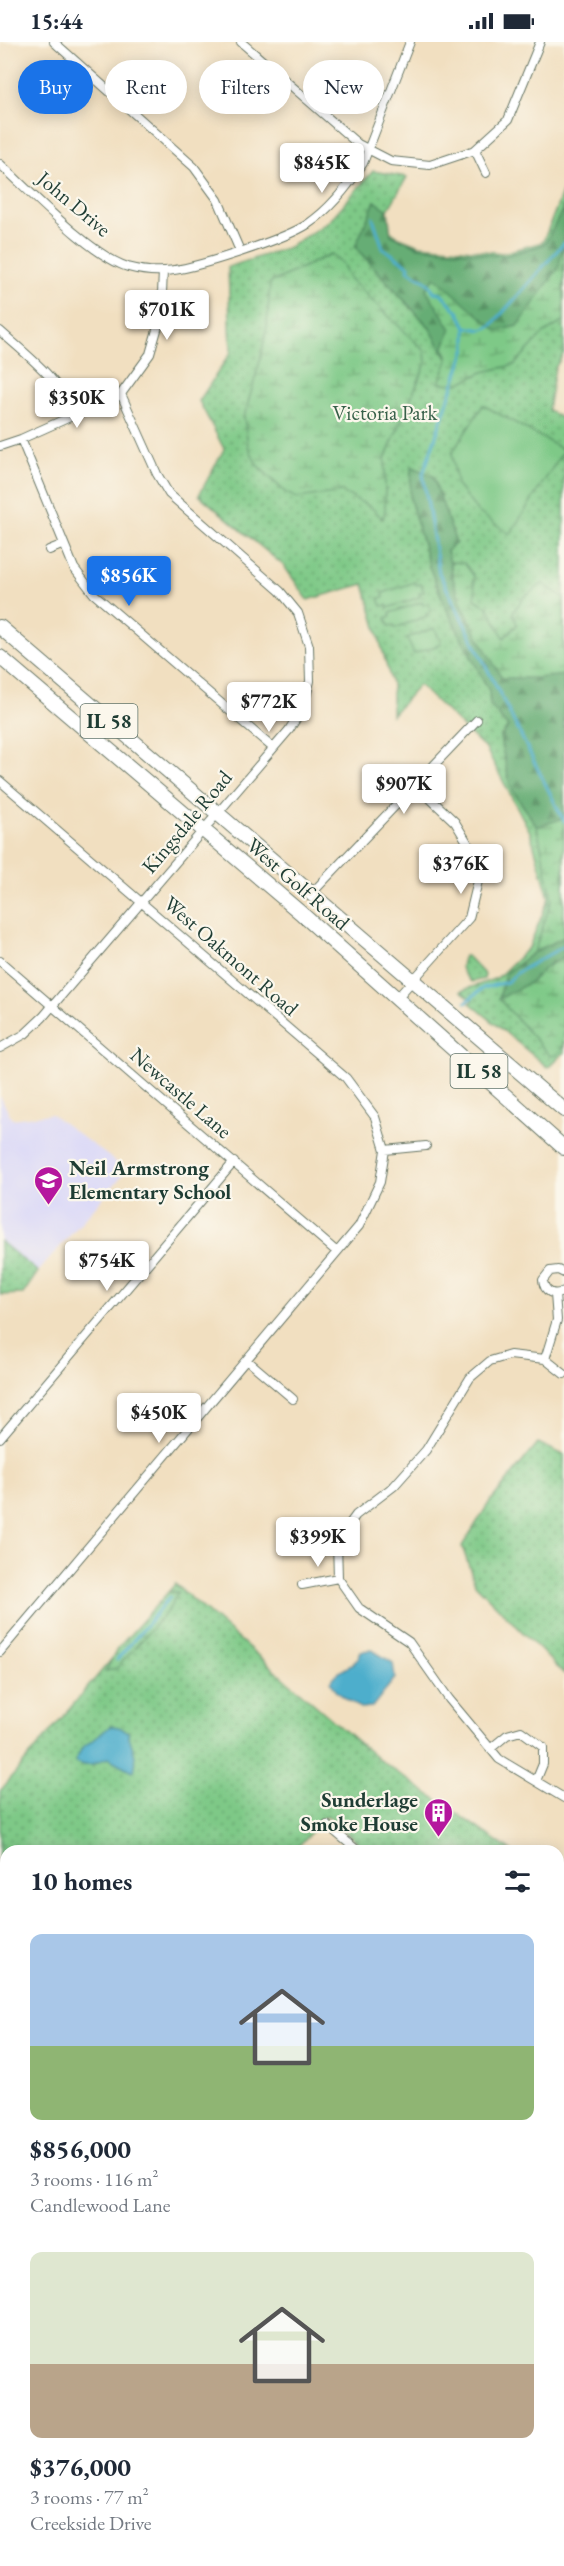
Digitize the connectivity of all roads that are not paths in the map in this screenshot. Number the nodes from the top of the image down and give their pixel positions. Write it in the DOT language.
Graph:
graph roads {
  1 [pos="54,42"];
  2 [pos="241,42"];
  3 [pos="410,42"];
  4 [pos="540,42"];
  5 [pos="475,150"];
  6 [pos="369,151"];
  7 [pos="0,164"];
  8 [pos="486,173"];
  9 [pos="240,251"];
  10 [pos="163,272"];
  11 [pos="0,332"];
  12 [pos="121,394"];
  13 [pos="75,415"];
  14 [pos="21,440"];
  15 [pos="0,446"];
  16 [pos="64,544"];
  17 [pos="49,550"];
  18 [pos="0,627"];
  19 [pos="0,657"];
  20 [pos="477,720"];
  21 [pos="273,748"];
  22 [pos="0,781"];
  23 [pos="416,784"];
  24 [pos="218,814"];
  25 [pos="204,830"];
  26 [pos="312,893"];
  27 [pos="142,903"];
  28 [pos="0,961"];
  29 [pos="413,980"];
  30 [pos="397,998"];
  31 [pos="53,1006"];
  32 [pos="0,1048"];
  33 [pos="564,1110"];
  34 [pos="563,1144"];
  35 [pos="426,1146"];
  36 [pos="386,1150"];
  37 [pos="234,1162"];
  38 [pos="337,1252"];
  39 [pos="564,1273"];
  40 [pos="560,1292"];
  41 [pos="545,1359"];
  42 [pos="246,1360"];
  43 [pos="564,1374"];
  44 [pos="293,1399"];
  45 [pos="1,1434"];
  46 [pos="338,1578"];
  47 [pos="302,1585"];
  48 [pos="0,1653"];
  49 [pos="490,1749"];
  50 [pos="536,1781"];
  51 [pos="564,1798"];
  52 [pos="327,1825"];
  53 [pos="351,1845"];
  1 -- 9 [label="street"];
  2 -- 6 [label="street"];
  3 -- 6 [label="street, John Drive"];
  4 -- 5 [label="street"];
  5 -- 6 [label="street"];
  5 -- 8 [label="street"];
  6 -- 9 [label="street, John Drive"];
  7 -- 10 [label="street, John Drive"];
  9 -- 10 [label="street, John Drive"];
  10 -- 12 [label="street"];
  11 -- 13 [label="street"];
  12 -- 13 [label="street"];
  12 -- 21 [label="street, Kingsdale Road"];
  13 -- 14 [label="street"];
  14 -- 15 [label="street"];
  14 -- 16 [label="street"];
  16 -- 17 [label="street"];
  16 -- 21 [label="street"];
  18 -- 24 [label="main road, West Golf Road / IL 58"];
  19 -- 25 [label="main road, West Golf Road / IL 58"];
  20 -- 23 [label="street"];
  21 -- 24 [label="street, Kingsdale Road"];
  22 -- 27 [label="street, West Oakmont Road"];
  23 -- 26 [label="street"];
  23 -- 29 [label="street"];
  24 -- 25 [label="street, Kingsdale Road"];
  24 -- 26 [label="main road, West Golf Road / IL 58"];
  25 -- 27 [label="street, Kingsdale Road"];
  25 -- 30 [label="main road, West Golf Road / IL 58"];
  26 -- 29 [label="main road, West Golf Road / IL 58"];
  27 -- 31 [label="street, Kingsdale Road"];
  27 -- 36 [label="street, West Oakmont Road"];
  28 -- 31 [label="street, Newcastle Lane"];
  29 -- 30 [label="street"];
  29 -- 33 [label="main road, West Golf Road / IL 58"];
  30 -- 34 [label="main road, West Golf Road / IL 58"];
  31 -- 32 [label="street, Kingsdale Road"];
  31 -- 37 [label="street, Newcastle Lane"];
  35 -- 36 [label="street"];
  36 -- 38 [label="street"];
  37 -- 38 [label="street, Newcastle Lane"];
  37 -- 45 [label="street"];
  38 -- 42 [label="street"];
  39 -- 40 [label="street"];
  40 -- 41 [label="street"];
  41 -- 43 [label="street"];
  41 -- 46 [label="street"];
  42 -- 44 [label="street"];
  42 -- 48 [label="street"];
  46 -- 47 [label="street"];
  46 -- 49 [label="street"];
  49 -- 50 [label="street"];
  49 -- 50 [label="street"];
  50 -- 51 [label="street"];
  52 -- 53 [label="street"];
}
